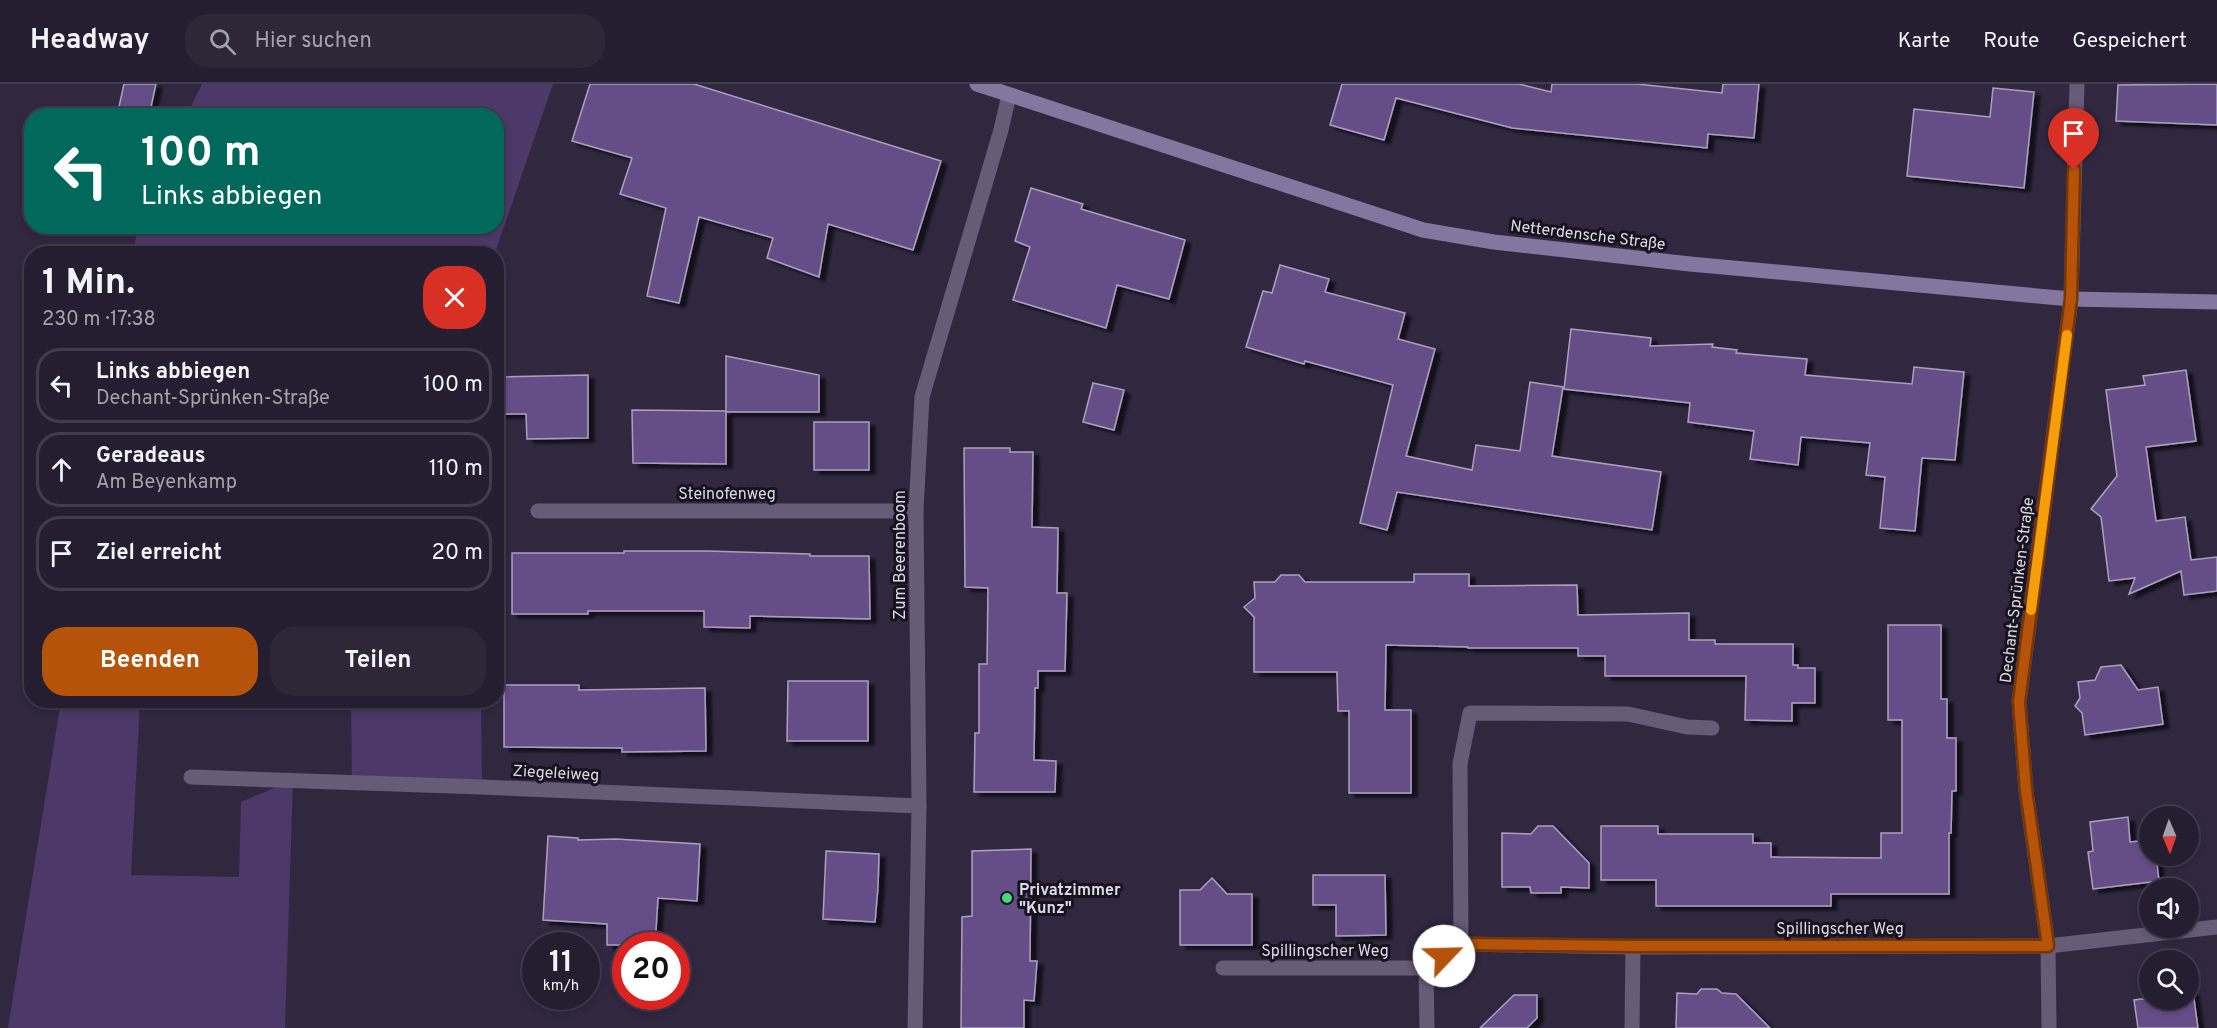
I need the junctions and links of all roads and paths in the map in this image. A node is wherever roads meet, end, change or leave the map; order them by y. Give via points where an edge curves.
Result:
1 (977, 84) edge
2 (2077, 84) edge
3 (1009, 95) junction
4 (2071, 299) junction
5 (2217, 302) edge
6 (538, 511) dead end
7 (916, 511) junction
8 (1712, 728) dead end
9 (191, 777) dead end
10 (919, 806) junction
11 (2217, 927) edge
12 (1461, 944) junction
13 (1634, 946) junction
14 (2048, 946) junction
15 (1223, 968) dead end
16 (1426, 968) junction
17 (915, 1028) edge
18 (1426, 1028) edge
19 (1632, 1028) edge
20 (2049, 1028) edge

1 - 3 street, Netterdensche Straße
2 - 4 street, Dechant-Sprünken-Straße
3 - 4 street, Netterdensche Straße via 1423,230 1690,264
3 - 7 street, Zum Beerenboom via 922,397
4 - 5 street, Netterdensche Straße
4 - 14 street, Dechant-Sprünken-Straße via 2019,702 2026,790
6 - 7 street, Steinofenweg
7 - 10 street, Zum Beerenboom
8 - 12 street via 1628,714 1470,713 1460,764
9 - 10 street, Ziegeleiweg
10 - 17 street, Zum Beerenboom
11 - 14 street, Spillingscher Weg
12 - 13 street, Spillingscher Weg
12 - 16 street
13 - 14 street, Spillingscher Weg
13 - 19 street
14 - 20 street, Dechant-Sprünken-Straße
15 - 16 street, Spillingscher Weg
16 - 18 street

